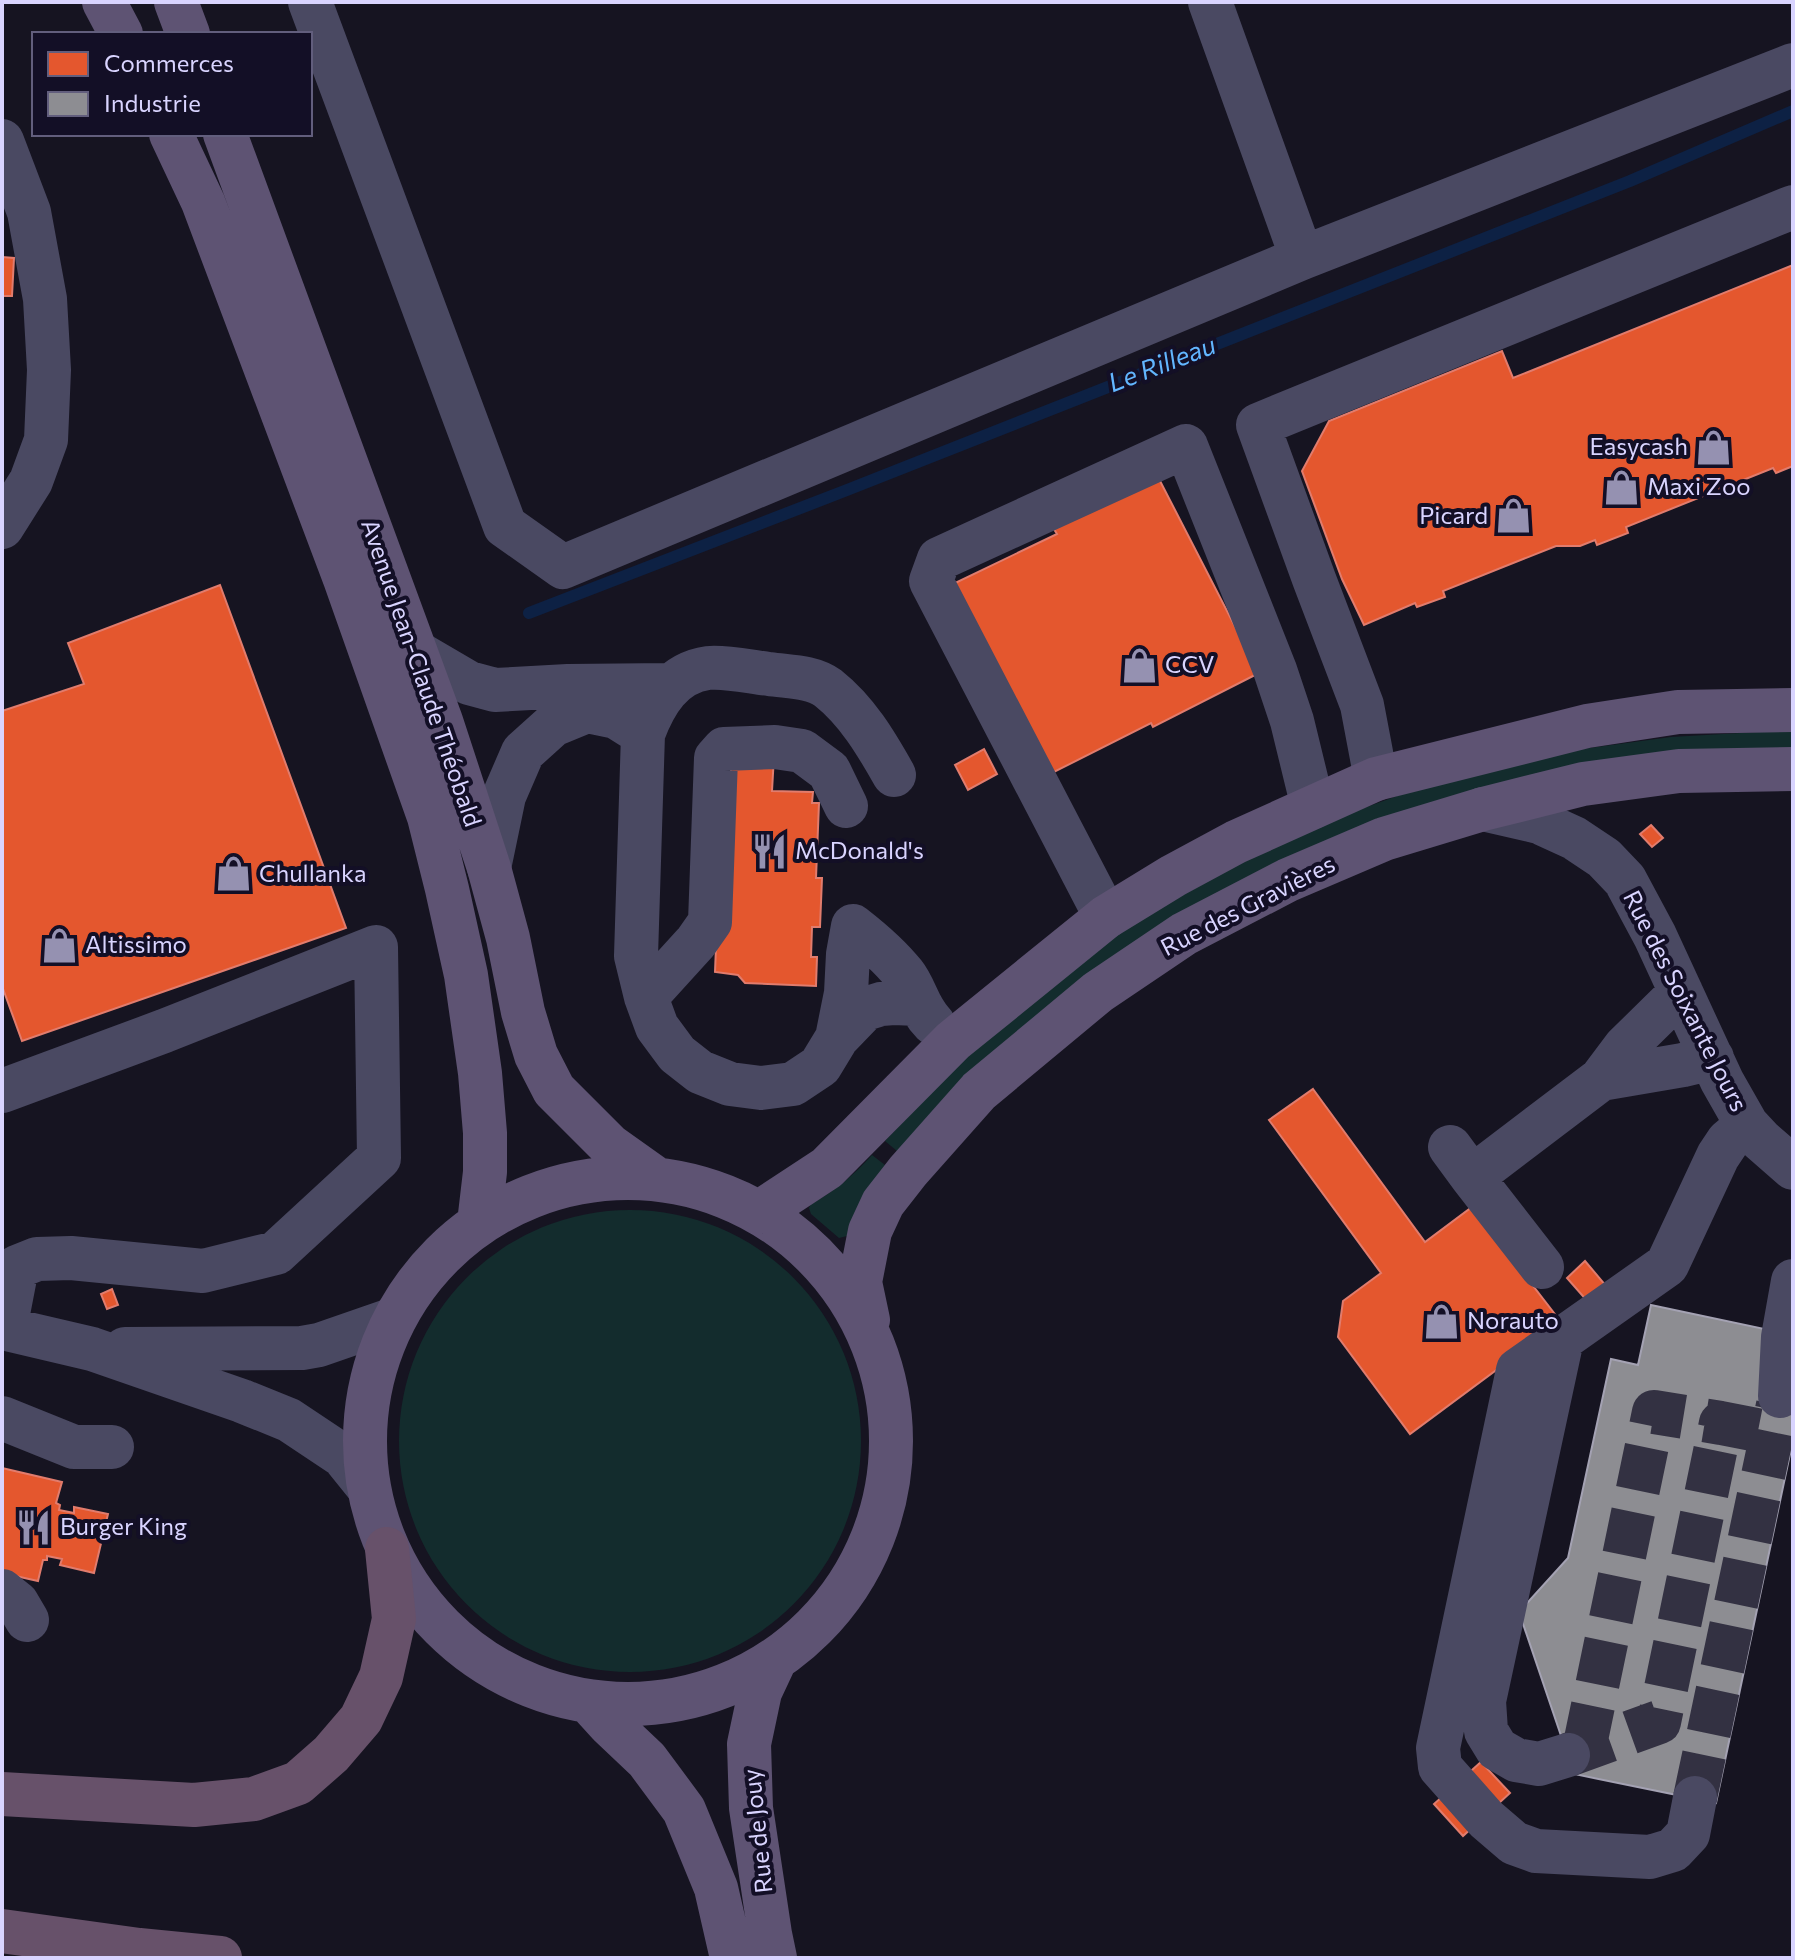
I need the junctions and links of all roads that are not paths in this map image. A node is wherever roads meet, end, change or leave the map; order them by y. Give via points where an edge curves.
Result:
1 (104, 2) edge
2 (113, 2) edge
3 (176, 2) edge
4 (310, 2) edge
5 (1210, 2) edge
6 (123, 32) edge
7 (123, 32) edge
8 (187, 32) edge
9 (1793, 65) edge
10 (172, 136) edge
11 (226, 136) edge
12 (2, 141) edge
13 (1793, 207) edge
14 (1302, 258) junction
15 (2, 527) edge
16 (416, 652) junction
17 (670, 685) junction
18 (853, 710) junction
19 (1793, 710) edge
20 (643, 734) junction
21 (1793, 769) edge
22 (894, 775) dead end
23 (1376, 779) junction
24 (1313, 807) junction
25 (1483, 809) junction
26 (489, 868) junction
27 (1106, 917) junction
28 (1681, 992) junction
29 (646, 997) junction
30 (918, 1004) junction
31 (837, 1038) junction
32 (953, 1041) junction
33 (1712, 1058) junction
34 (1601, 1079) junction
35 (2, 1091) edge
36 (1747, 1125) junction
37 (1793, 1168) edge
38 (655, 1178) junction
39 (760, 1212) junction
40 (479, 1223) junction
41 (1542, 1267) dead end
42 (1793, 1281) edge
43 (394, 1319) junction
44 (3, 1328) edge
45 (872, 1338) junction
46 (1562, 1339) junction
47 (92, 1349) junction
48 (1780, 1396) tunnel mouth
49 (2, 1418) edge
50 (112, 1447) dead end
51 (368, 1487) junction
52 (387, 1549) junction
53 (775, 1660) junction
54 (589, 1702) junction
55 (1568, 1755) tunnel mouth
56 (2, 1794) edge
57 (1695, 1798) tunnel mouth
58 (2, 1931) edge
59 (220, 1958) edge
60 (732, 1958) edge
61 (775, 1958) edge

1 - 6 main road
2 - 7 main road
3 - 8 main road
4 - 14 street via 505,526 563,567
5 - 14 street
9 - 14 street
10 - 40 main road, Avenue Jean-Claude Théobald via 203,202 429,817 466,975 480,1073 485,1172
11 - 16 main road, Avenue Jean-Claude Théobald
12 - 15 street via 29,212 45,299 49,370 46,440 31,481
13 - 23 street via 1258,425 1362,705
16 - 17 street via 469,683 495,690
16 - 26 main road, Avenue Jean-Claude Théobald
17 - 18 street via 687,673 710,668 804,678 825,686
17 - 20 street
18 - 22 street
18 - 29 street via 858,748 846,806 829,771 802,751 724,749 716,758 710,922
19 - 23 main road via 1678,712 1587,726
20 - 26 street via 616,717 587,711 553,725 523,752 504,796
20 - 29 street via 636,956
21 - 25 main road, Rue des Gravières via 1679,771 1583,784
23 - 24 main road
24 - 27 main road via 1236,842
24 - 27 street via 1275,670 1186,446 939,559 931,581
25 - 28 street, Rue des Soixante Jours via 1539,822 1604,858 1625,880
25 - 45 main road, Rue des Gravières via 1384,839 1288,880 1184,934 1098,992 979,1091 899,1182 870,1231 860,1282
26 - 38 main road, Avenue Jean-Claude Théobald via 523,1012 554,1090 610,1146
27 - 32 main road
28 - 33 street, Rue des Soixante Jours
28 - 34 street
29 - 31 street via 657,1027 677,1054 700,1072 730,1084 793,1084 820,1066
30 - 31 street via 865,1009
30 - 31 street via 905,976 853,926
30 - 32 street
32 - 39 main road via 827,1168
33 - 34 street
33 - 36 street, Rue des Soixante Jours
34 - 41 street via 1461,1162
35 - 44 street via 376,947 379,1158 276,1253 203,1271 71,1258 37,1259 17,1267
36 - 37 street, Rue des Soixante Jours
36 - 46 street via 1718,1156 1667,1265
38 - 39 main road via 698,1186
38 - 40 main road via 610,1177 542,1191
39 - 45 main road via 803,1243 844,1288
40 - 43 main road via 425,1271
42 - 48 street
43 - 47 street via 302,1348
43 - 51 main road via 374,1371 365,1428
44 - 47 street
45 - 53 main road via 885,1377 892,1440 887,1495 871,1545 848,1587 810,1632
46 - 55 street via 1484,1701 1486,1731 1497,1749 1539,1764
46 - 57 street via 1518,1370 1438,1748 1440,1767 1486,1819 1514,1843 1536,1851 1650,1857 1673,1850 1688,1834
47 - 51 street via 289,1420 343,1456
49 - 50 street via 74,1447
51 - 52 main road
52 - 54 main road via 417,1599 447,1633 487,1664 541,1690
52 - 56 highway via 394,1619 381,1677 361,1719 298,1783 254,1799 194,1805
53 - 54 main road via 728,1685 687,1698 637,1705
53 - 61 main road, Rue de Jouy via 760,1692 749,1744 751,1808
54 - 60 main road, Rue de Jouy via 647,1760 684,1810 716,1888
58 - 59 highway

